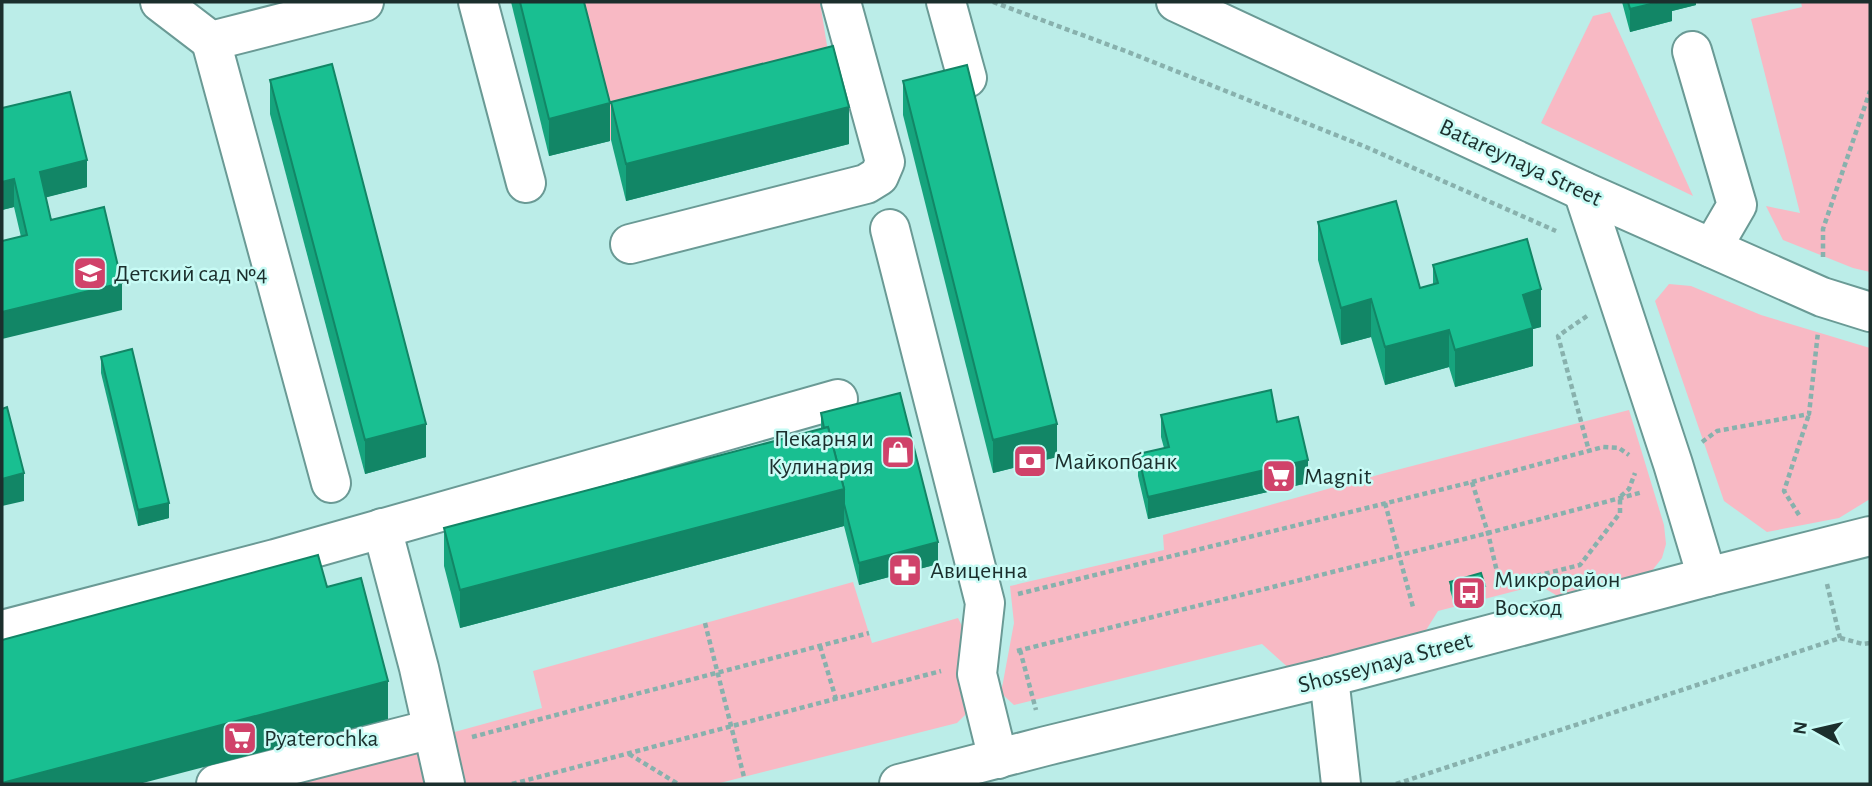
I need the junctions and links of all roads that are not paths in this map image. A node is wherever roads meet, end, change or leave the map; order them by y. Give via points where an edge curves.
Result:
1 (160, 2) edge
2 (364, 2) edge
3 (478, 2) edge
4 (841, 2) edge
5 (946, 2) edge
6 (1176, 2) edge
7 (211, 41) junction
8 (1692, 51) dead end
9 (967, 78) edge
10 (526, 183) dead end
11 (1583, 191) junction
12 (890, 229) dead end
13 (630, 244) dead end
14 (1712, 248) junction
15 (1870, 312) edge
16 (838, 399) dead end
17 (331, 483) dead end
18 (382, 528) junction
19 (1870, 536) edge
20 (1707, 577) junction
21 (2, 630) edge
22 (1329, 677) junction
23 (434, 737) junction
24 (998, 759) junction
25 (216, 784) edge
26 (445, 784) edge
27 (899, 784) edge
28 (1341, 784) edge

1 - 7 main road
2 - 7 main road
3 - 10 main road
4 - 13 main road via 885,162 879,176 866,184
5 - 9 main road
6 - 11 main road, Batareynaya Street
7 - 17 main road
8 - 14 main road via 1737,205
11 - 14 main road, Batareynaya Street
11 - 20 main road
12 - 24 main road via 985,603 977,674
14 - 15 main road, Batareynaya Street via 1822,297
16 - 18 main road
18 - 21 main road
18 - 23 main road
19 - 20 main road, Shosseynaya Street
20 - 22 main road, Shosseynaya Street
22 - 24 main road, Shosseynaya Street
22 - 28 main road
23 - 25 main road
23 - 26 main road
24 - 27 main road, Shosseynaya Street

